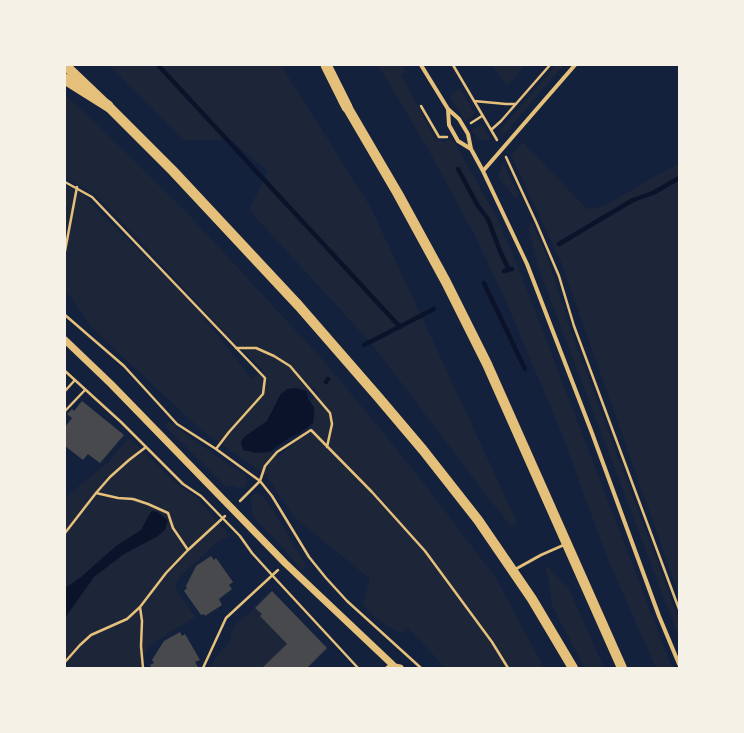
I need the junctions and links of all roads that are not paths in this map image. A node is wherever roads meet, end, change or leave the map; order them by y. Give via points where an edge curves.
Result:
1 (65, 65) edge
2 (321, 65) edge
3 (326, 65) edge
4 (421, 65) edge
5 (575, 65) edge
6 (65, 79) edge
7 (108, 106) junction
8 (347, 108) junction
9 (448, 109) junction
10 (471, 149) junction
11 (483, 171) junction
12 (65, 340) edge
13 (567, 543) junction
14 (514, 570) junction
15 (679, 664) edge
16 (394, 667) edge
17 (573, 668) edge
18 (622, 668) edge

1 - 7 highway
2 - 8 highway
3 - 8 highway
4 - 9 street
5 - 11 street
6 - 7 highway
7 - 14 highway via 173,171 309,318 423,450
8 - 13 highway via 446,282 487,364
9 - 10 street via 459,119 468,134
9 - 10 street via 449,125 458,141
10 - 11 street
11 - 15 street via 527,264
12 - 16 street via 285,563
13 - 14 lane
13 - 18 highway
14 - 17 highway

